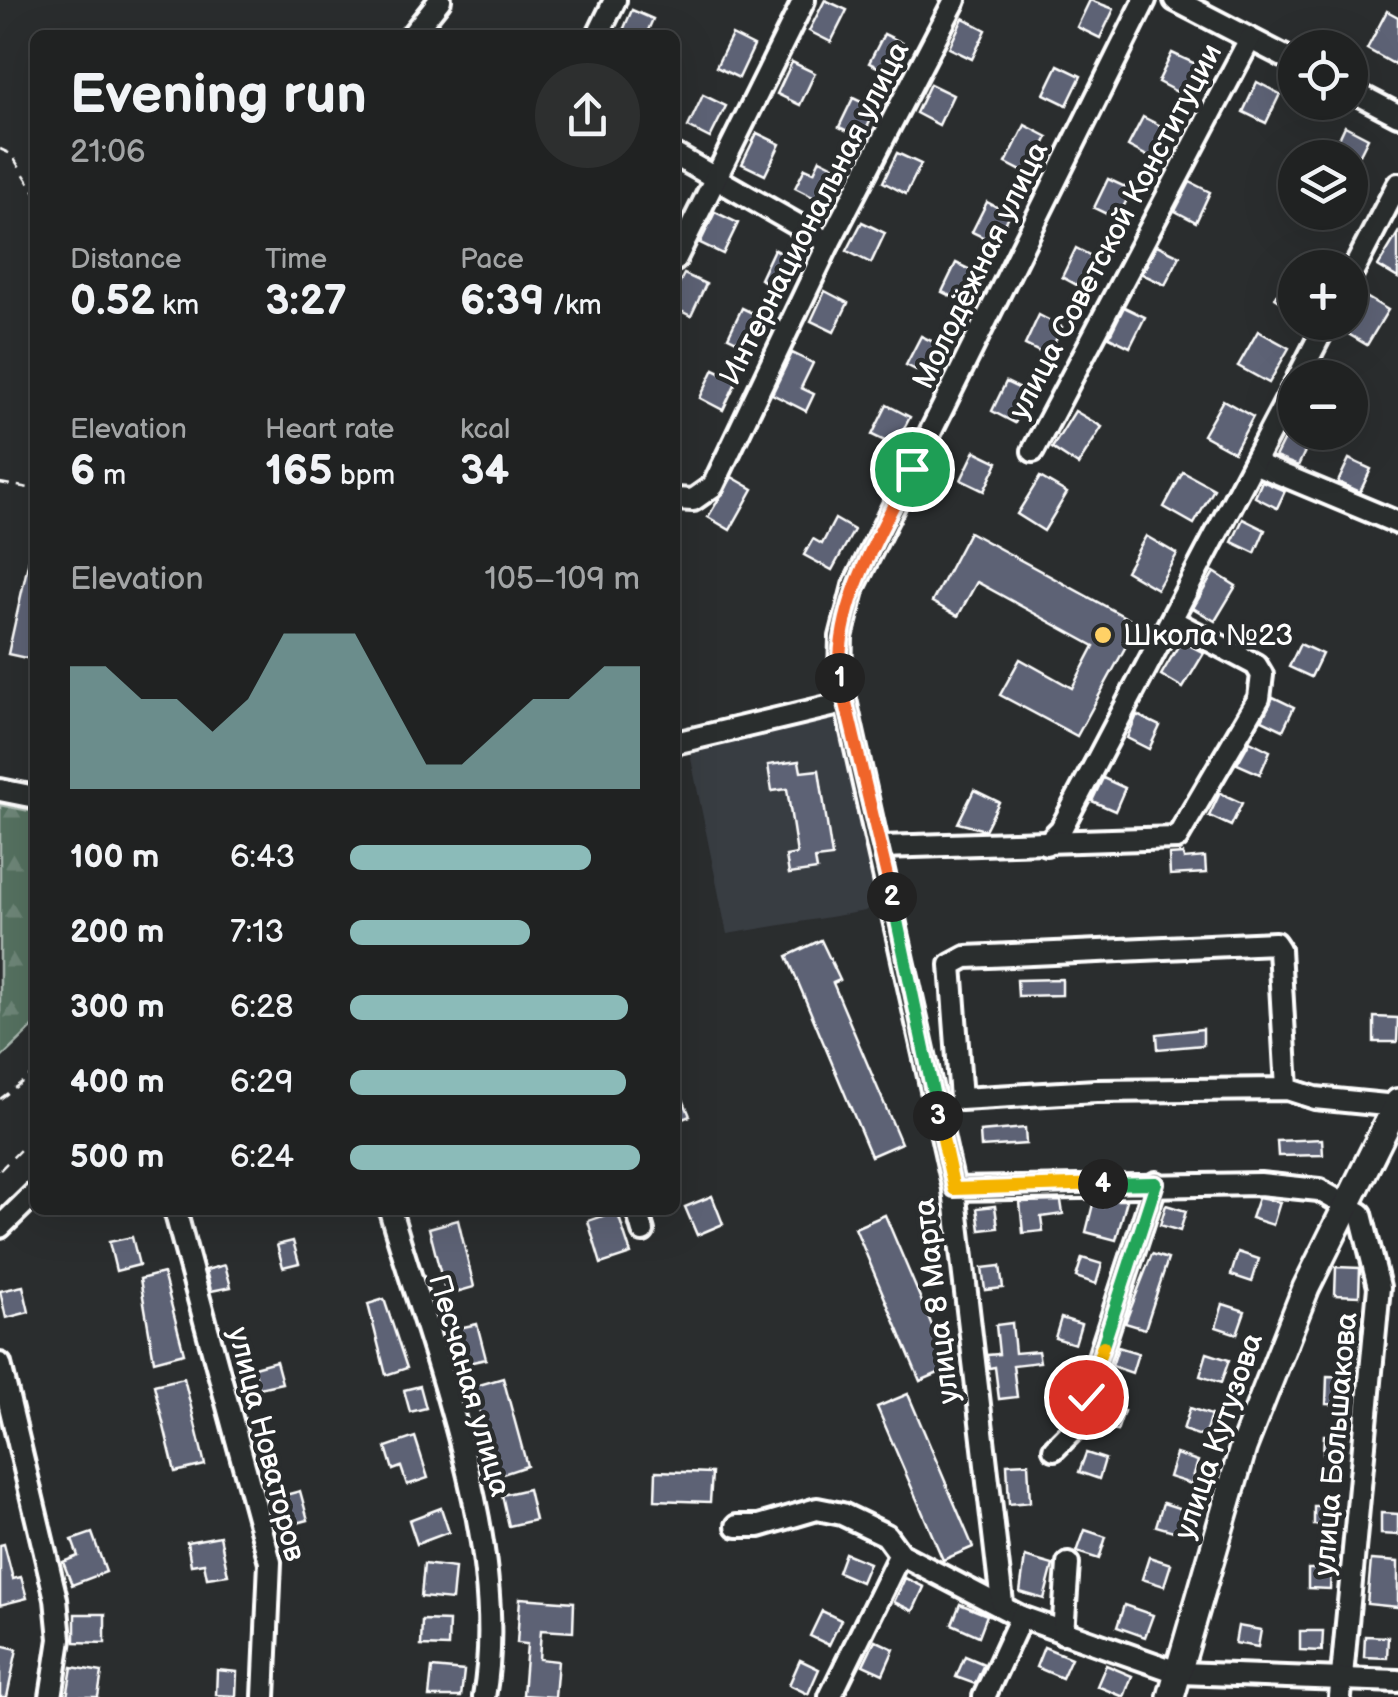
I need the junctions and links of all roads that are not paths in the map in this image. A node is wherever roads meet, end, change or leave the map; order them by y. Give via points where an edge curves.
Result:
1 (615, 0) edge
2 (804, 0) edge
3 (955, 0) edge
4 (1145, 0) edge
5 (1175, 0) edge
6 (433, 7) edge
7 (416, 30) edge
8 (600, 30) edge
9 (1250, 38) junction
10 (1278, 53) edge
11 (1368, 99) edge
12 (1398, 114) edge
13 (680, 158) edge
14 (715, 180) junction
15 (1398, 184) edge
16 (829, 243) junction
17 (680, 250) edge
18 (1364, 250) edge
19 (1278, 417) edge
20 (1033, 451) dead end
21 (1254, 462) junction
22 (684, 499) edge
23 (1398, 523) edge
24 (1173, 621) junction
25 (844, 704) junction
26 (680, 742) edge
27 (0, 790) edge
28 (30, 795) edge
29 (1046, 844) junction
30 (881, 847) junction
31 (1287, 1089) junction
32 (1397, 1104) edge
33 (1156, 1183) junction
34 (954, 1189) junction
35 (30, 1199) edge
36 (1349, 1204) junction
37 (176, 1215) edge
38 (391, 1215) edge
39 (639, 1215) edge
40 (0, 1227) edge
41 (644, 1231) dead end
42 (0, 1364) edge
43 (1054, 1449) dead end
44 (737, 1526) dead end
45 (900, 1554) junction
46 (1068, 1564) dead end
47 (1002, 1603) junction
48 (1022, 1617) junction
49 (1063, 1634) junction
50 (1398, 1681) edge
51 (1175, 1685) edge
52 (1340, 1687) edge
53 (51, 1697) edge
54 (264, 1697) edge
55 (484, 1697) edge
56 (830, 1697) edge
57 (984, 1697) edge

1 - 8 street
2 - 14 street
3 - 16 street, Интернациональная улица
4 - 25 street, Молодёжная улица via 854,586 839,658
5 - 9 street
6 - 7 street
9 - 10 street
9 - 20 street, улица Советской Конституции
11 - 12 street
13 - 14 street
14 - 16 street
14 - 17 street
15 - 18 street
16 - 22 street, Интернациональная улица via 713,486
19 - 21 street
21 - 23 street
21 - 24 street
24 - 29 street via 1061,829
24 - 29 street via 1256,665 1262,675 1259,698 1176,838
25 - 26 street
25 - 30 street, Молодёжная улица
27 - 28 street
29 - 30 street
30 - 34 street, улица 8 Марта
31 - 31 street via 962,1099 951,965 966,957 1275,943
31 - 32 street via 1315,1098
32 - 36 main road, улица Кутузова
33 - 34 street
33 - 36 street via 1319,1190
33 - 43 street via 1086,1397 1073,1430
34 - 47 street, улица 8 Марта
35 - 40 street
36 - 51 main road, улица Кутузова via 1306,1288 1243,1448
36 - 52 street, улица Большакова via 1367,1229 1379,1287
37 - 54 street, улица Новаторов via 270,1562
38 - 55 street, Песчаная улица via 472,1488 488,1605
39 - 41 street
42 - 53 street via 56,1599 60,1639
44 - 45 street via 817,1509 886,1536
45 - 47 street
45 - 56 street
46 - 49 street
47 - 48 street
48 - 49 street
48 - 57 street
49 - 51 street
50 - 52 street
51 - 52 street

